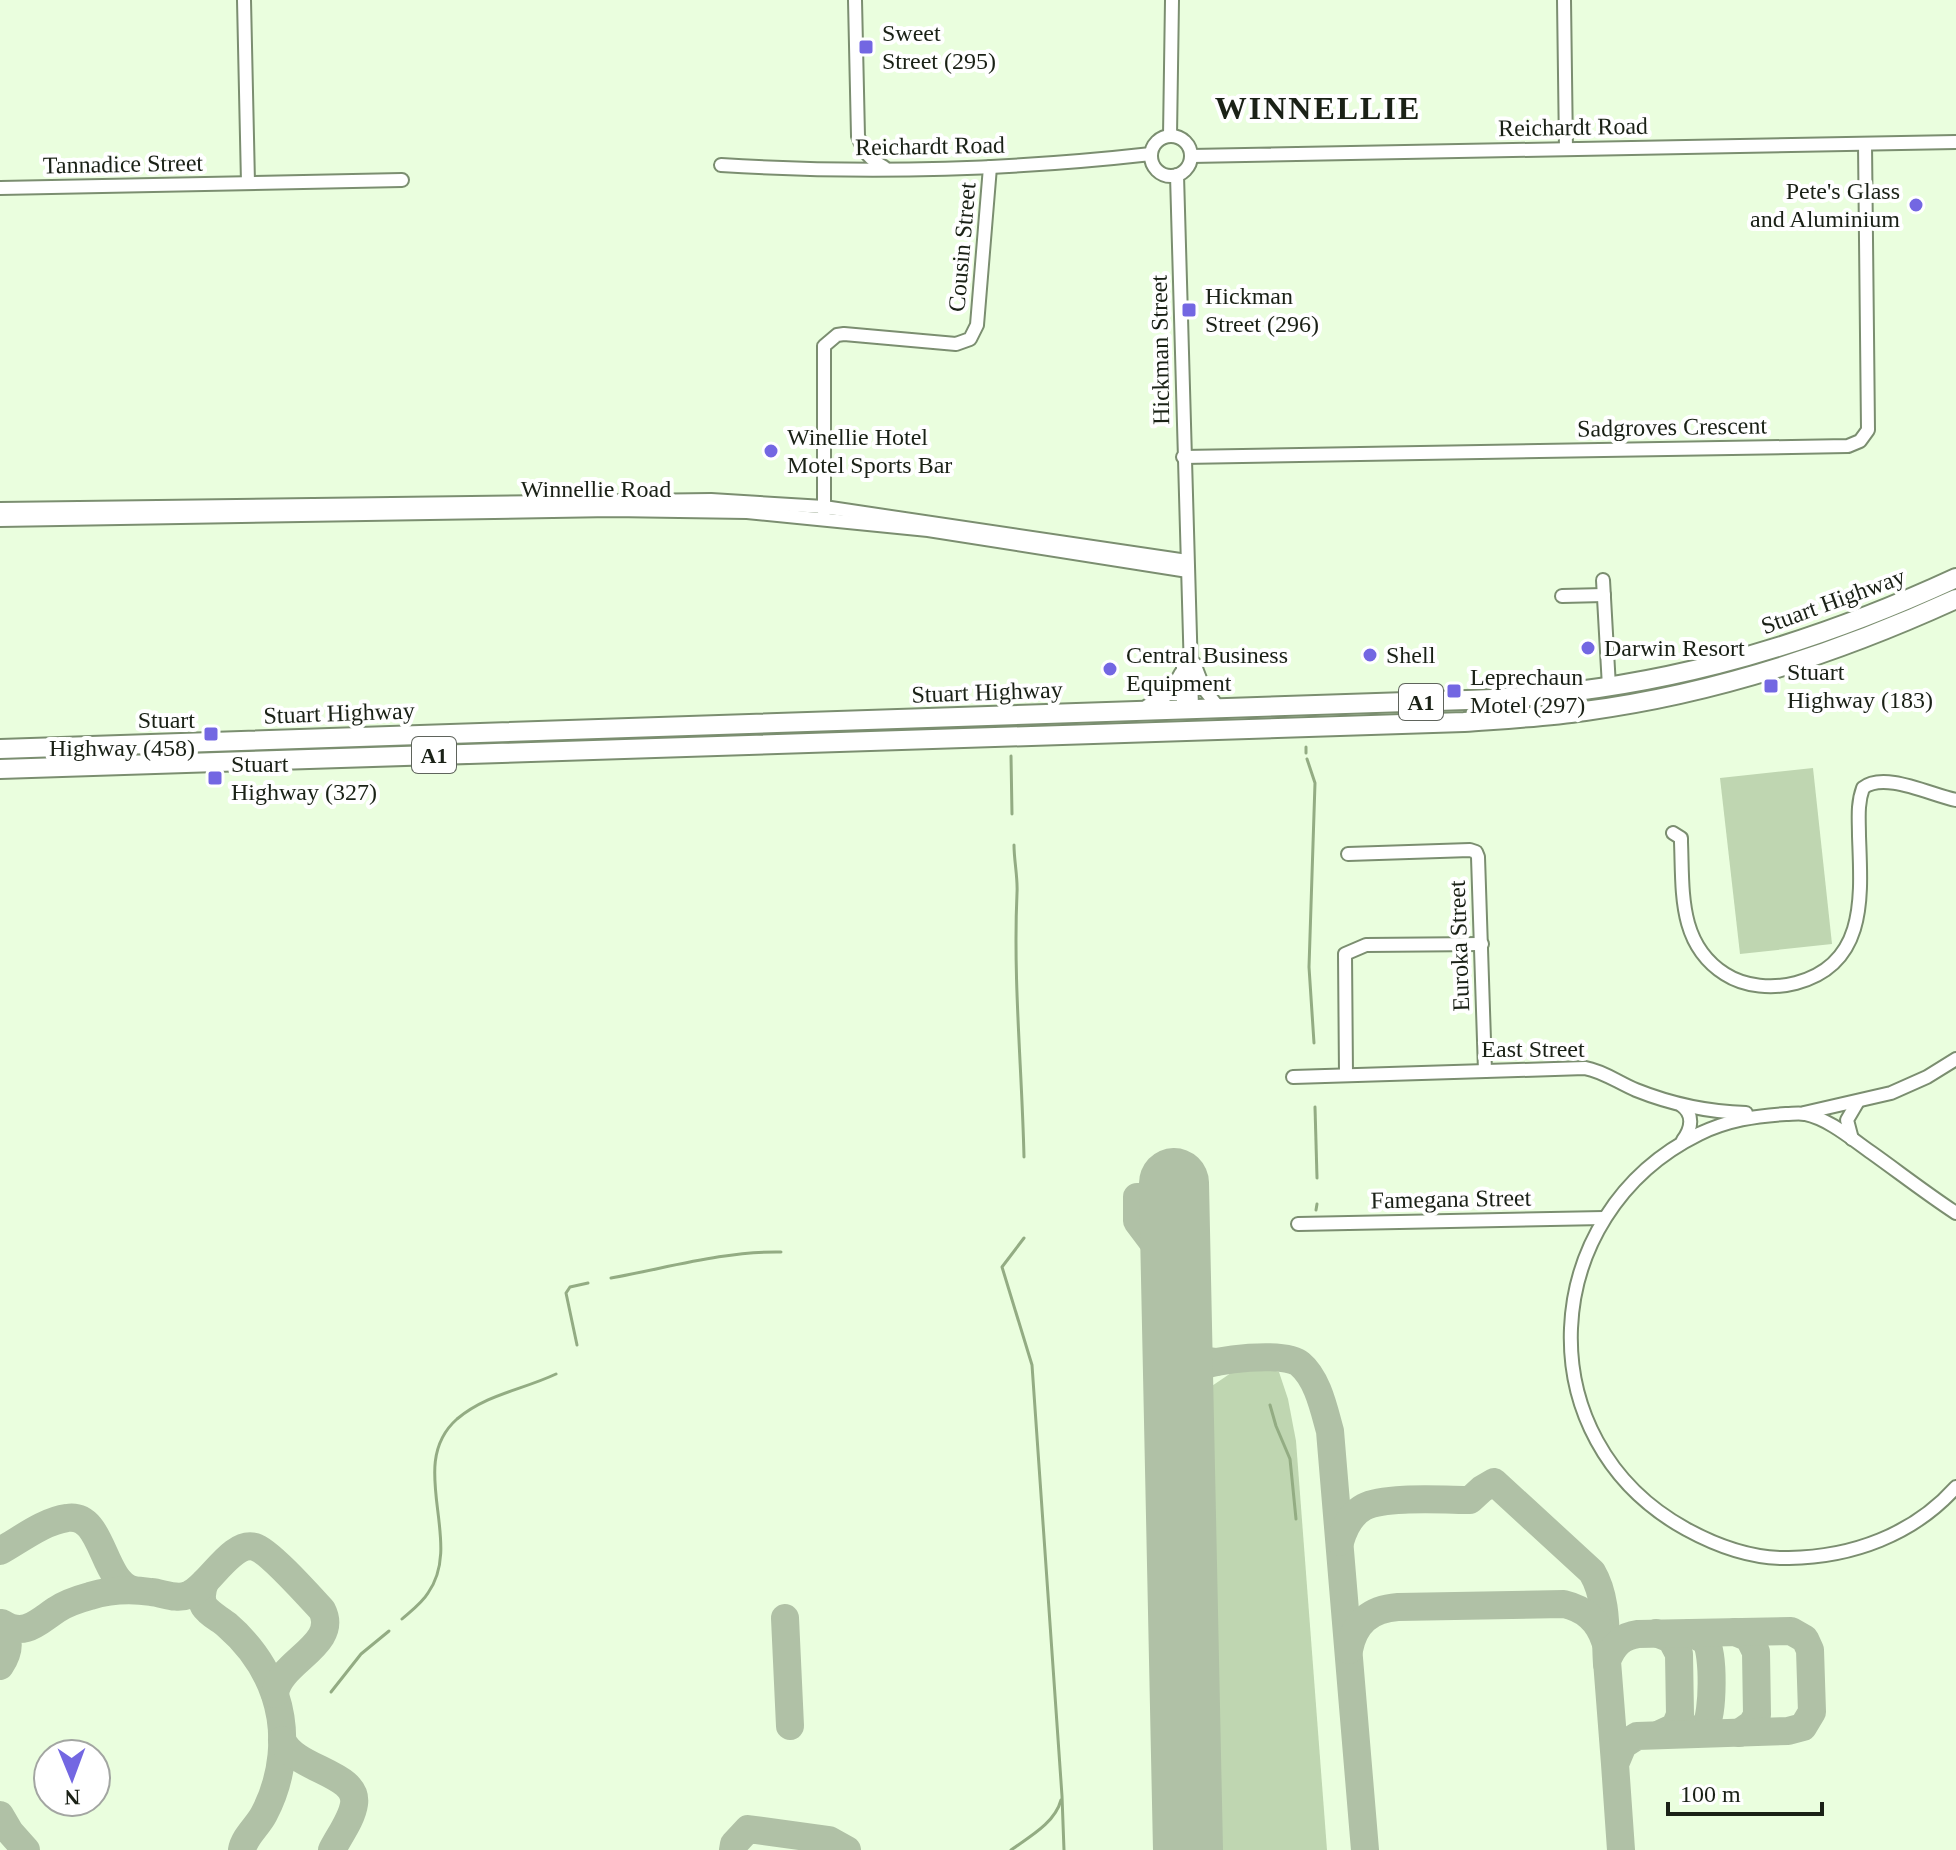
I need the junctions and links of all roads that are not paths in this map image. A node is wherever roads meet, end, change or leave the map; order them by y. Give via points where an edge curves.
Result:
1 (244, 0) edge
2 (855, 0) edge
3 (1172, 0) edge
4 (1564, 0) edge
5 (1170, 136) junction
6 (1956, 142) edge
7 (1865, 144) junction
8 (1566, 149) junction
9 (1151, 154) junction
10 (1191, 156) junction
11 (721, 165) dead end
12 (990, 167) junction
13 (887, 169) junction
14 (1177, 175) junction
15 (402, 180) dead end
16 (248, 183) junction
17 (0, 188) edge
18 (1183, 457) junction
19 (0, 509) edge
20 (824, 513) junction
21 (0, 520) edge
22 (1184, 566) junction
23 (1956, 578) edge
24 (1603, 580) dead end
25 (1604, 595) junction
26 (1562, 596) dead end
27 (1956, 599) edge
28 (1849, 634) junction
29 (1190, 648) junction
30 (1183, 661) junction
31 (1609, 687) junction
32 (1341, 704) junction
33 (1219, 708) junction
34 (1125, 711) junction
35 (1189, 711) junction
36 (1427, 723) junction
37 (1313, 726) junction
38 (1164, 731) junction
39 (144, 744) junction
40 (0, 749) edge
41 (145, 765) junction
42 (0, 769) edge
43 (1956, 800) edge
44 (1673, 833) dead end
45 (1348, 854) dead end
46 (1482, 944) junction
47 (1956, 1059) edge
48 (1485, 1071) junction
49 (1346, 1075) junction
50 (1293, 1077) dead end
51 (1677, 1103) junction
52 (1857, 1103) junction
53 (1804, 1113) junction
54 (1765, 1115) junction
55 (1852, 1139) junction
56 (1678, 1145) junction
57 (1956, 1212) edge
58 (1604, 1218) junction
59 (1298, 1224) dead end
60 (1956, 1487) edge

1 - 16 street
2 - 13 street via 858,136 863,150
3 - 5 street
4 - 8 street
5 - 9 street via 1157,142
5 - 10 street via 1185,141
6 - 7 street, Reichardt Road
7 - 8 street, Reichardt Road
7 - 18 street, Sadgroves Crescent via 1868,430 1860,441 1848,446
8 - 10 street, Reichardt Road
9 - 12 street, Reichardt Road
9 - 14 street via 1162,174
10 - 14 street
11 - 13 street, Reichardt Road
12 - 13 street, Reichardt Road
12 - 20 street, Cousin Street via 977,325 970,339 956,344 844,334 824,346
14 - 18 street, Hickman Street
15 - 16 street, Tannadice Street
16 - 17 street, Tannadice Street
18 - 22 street, Hickman Street
19 - 20 street, Winnellie Road via 711,500
20 - 21 street, Winnellie Road via 612,510
20 - 22 street, Winnellie Road
22 - 29 street, Hickman Street
22 - 30 street, Hickman Street
23 - 28 highway, Stuart Highway / A1
24 - 25 street
25 - 26 street
25 - 31 street
27 - 28 highway, Stuart Highway / A1
28 - 31 highway, Stuart Highway / A1
28 - 36 highway, Stuart Highway / A1 via 1762,673 1654,699 1539,716
29 - 33 street, Hickman Street via 1204,689
29 - 35 street, Hickman Street
30 - 34 street, Hickman Street via 1166,698
30 - 35 street, Hickman Street
31 - 32 highway, Stuart Highway / A1 via 1487,700
32 - 33 highway, Stuart Highway / A1
32 - 36 highway via 1358,719 1407,717
33 - 35 highway, Stuart Highway / A1
34 - 35 highway, Stuart Highway / A1
34 - 39 highway, Stuart Highway / A1
35 - 37 highway via 1200,724 1299,721
35 - 38 highway via 1180,726
36 - 37 highway, Stuart Highway / A1
37 - 38 highway, Stuart Highway / A1
38 - 41 highway, Stuart Highway / A1
39 - 40 highway, Stuart Highway / A1
39 - 41 highway
41 - 42 highway, Stuart Highway / A1
43 - 44 street via 1888,781 1863,788 1858,807 1858,922 1831,965 1791,984 1760,986 1736,980 1699,949 1686,923 1681,842
45 - 46 street, Euroka Street via 1476,852
46 - 48 street, Euroka Street
46 - 49 street via 1366,945 1345,954
47 - 52 street via 1901,1089
48 - 49 street, East Street
48 - 51 street, East Street via 1590,1069
49 - 50 street, East Street
51 - 54 street, East Street
51 - 56 street via 1687,1109 1691,1123
52 - 53 street
52 - 55 street via 1847,1120
53 - 54 street
53 - 55 street
54 - 56 street via 1733,1120
55 - 57 street
56 - 58 street via 1637,1176
58 - 59 street, Famegana Street
58 - 60 street via 1572,1297 1574,1379 1610,1463 1664,1517 1747,1554 1816,1557 1889,1537

